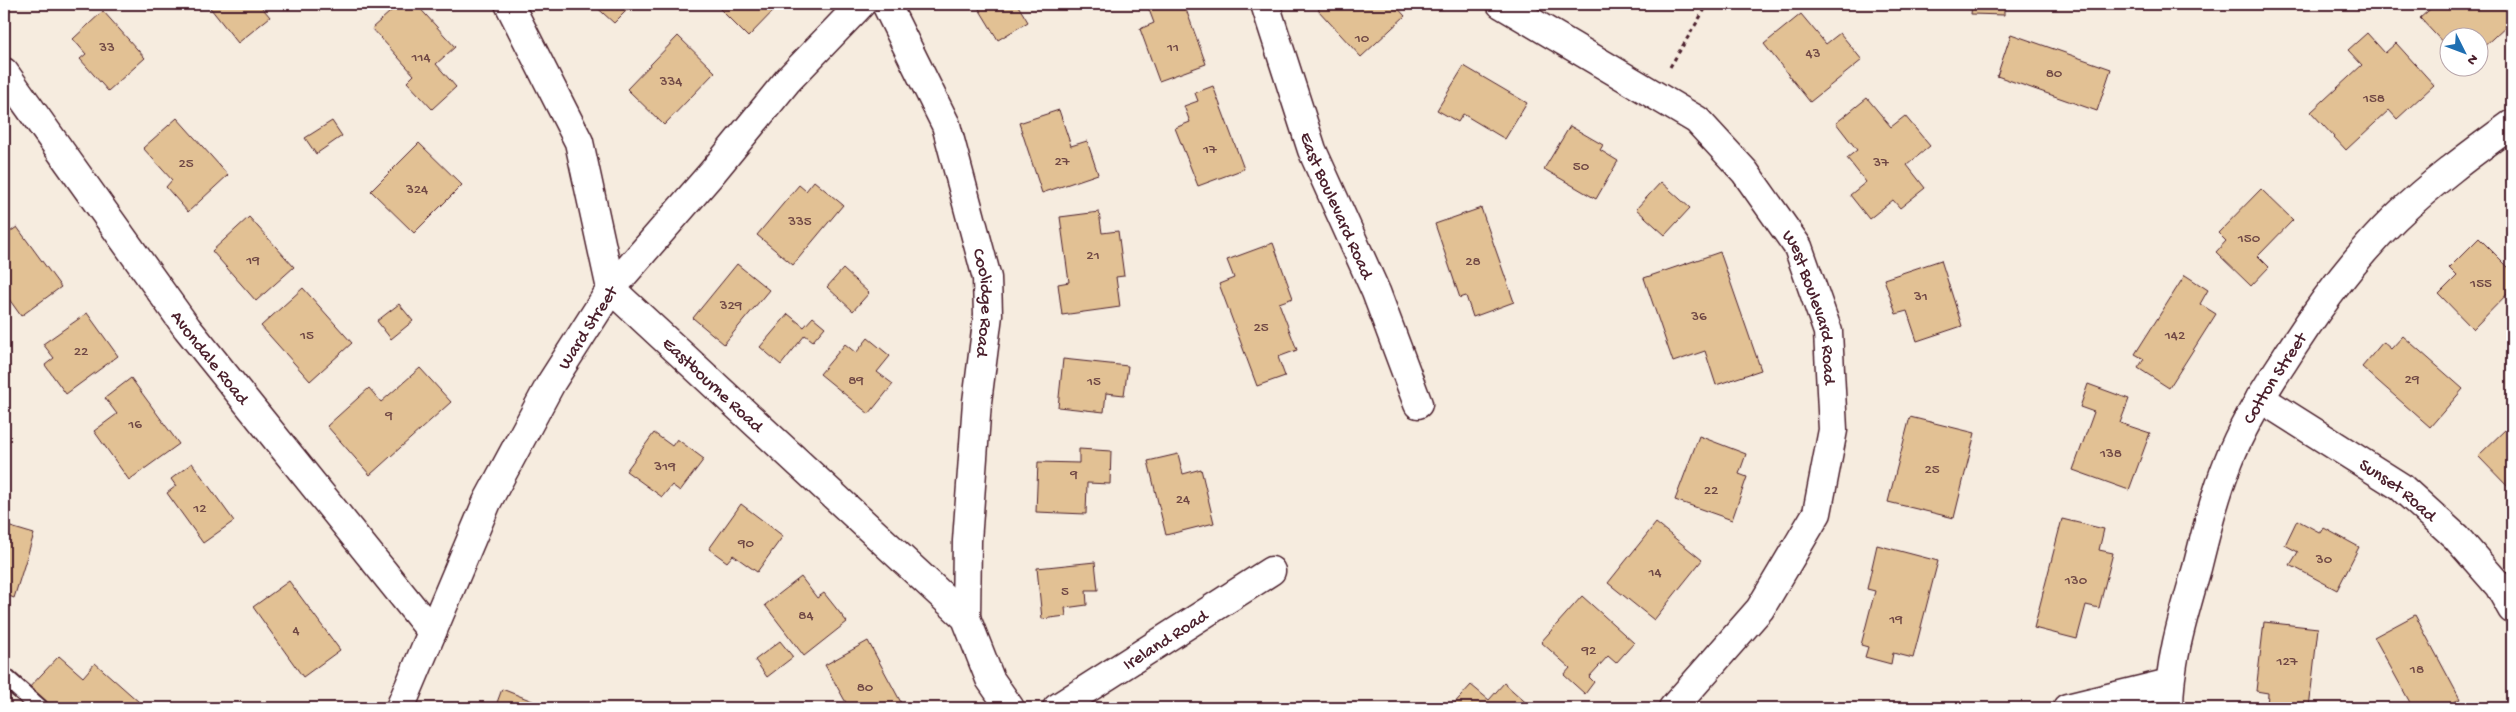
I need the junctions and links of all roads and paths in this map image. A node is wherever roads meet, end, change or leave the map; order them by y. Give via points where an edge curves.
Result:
1 (509, 4) edge
2 (861, 4) edge
3 (886, 4) edge
4 (1265, 4) edge
5 (1501, 4) edge
6 (1708, 4) edge
7 (4, 72) edge
8 (1654, 94) junction
9 (2512, 124) edge
10 (611, 289) junction
11 (2260, 398) junction
12 (1418, 404) dead end
13 (1271, 571) dead end
14 (2512, 609) edge
15 (966, 618) junction
16 (432, 632) junction
17 (4, 676) edge
18 (2169, 696) edge
19 (40, 708) edge
20 (400, 708) edge
21 (1010, 708) edge
22 (1057, 708) edge
23 (1674, 708) edge
24 (2067, 708) edge

1 - 10 street via 579,142
2 - 10 street, Ward Street via 788,80
3 - 15 street, Coolidge Road via 946,125 987,278 988,315 976,412 967,540
4 - 12 street, East Boulevard Road via 1312,150 1376,292
5 - 8 street, West Boulevard Road
6 - 8 path
7 - 16 street, Avondale Road via 187,328
8 - 23 street, West Boulevard Road via 1697,120 1745,172 1798,247 1828,332 1833,430 1816,513 1760,609
9 - 11 street, Cotton Street via 2395,218 2352,265 2304,328
10 - 15 street, Eastbourne Road
10 - 16 street, Ward Street via 551,383 487,502
11 - 14 street, Sunset Road via 2401,487 2456,537 2498,586
11 - 18 street, Cotton Street via 2229,459 2186,607
13 - 22 street, Ireland Road
15 - 21 street, Eastbourne Road via 990,679
16 - 20 street, Ward Street
17 - 19 lane
18 - 24 street

